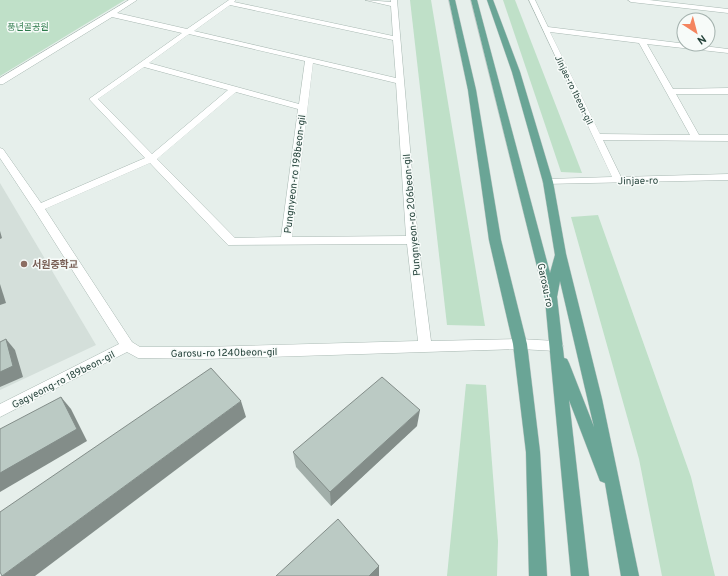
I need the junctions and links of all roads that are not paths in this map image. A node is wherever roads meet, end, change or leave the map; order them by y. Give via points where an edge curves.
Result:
1 (134, 0) edge
2 (368, 0) edge
3 (452, 0) edge
4 (474, 0) edge
5 (490, 0) edge
6 (532, 0) edge
7 (631, 0) edge
8 (231, 2) edge
9 (394, 3) edge
10 (728, 11) edge
11 (110, 14) junction
12 (545, 29) junction
13 (188, 32) junction
14 (396, 38) junction
15 (642, 41) junction
16 (728, 51) edge
17 (309, 60) junction
18 (142, 64) junction
19 (400, 81) junction
20 (0, 82) edge
21 (234, 89) junction
22 (728, 91) edge
23 (670, 92) junction
24 (302, 107) junction
25 (597, 137) junction
26 (696, 137) junction
27 (728, 138) edge
28 (0, 151) edge
29 (152, 159) junction
30 (728, 178) edge
31 (618, 180) junction
32 (548, 182) junction
33 (39, 208) junction
34 (412, 240) junction
35 (286, 241) junction
36 (560, 254) junction
37 (551, 298) junction
38 (520, 344) junction
39 (127, 346) junction
40 (556, 346) junction
41 (425, 348) junction
42 (0, 411) edge
43 (618, 510) junction
44 (538, 576) edge
45 (580, 576) edge
46 (630, 576) edge

1 - 11 street
2 - 9 street, Pungnyeon-ro 206beon-gil
3 - 38 main road via 472,90 496,240
4 - 37 main road, Garosu-ro
5 - 32 main road, Garosu-ro via 516,72
6 - 12 street, Jinjae-ro 1beon-gil
7 - 10 street
8 - 13 street, Pungnyeon-ro 198beon-gil
8 - 14 street, Pungnyeon-ro 198beon-gil
9 - 14 street, Pungnyeon-ro 206beon-gil
11 - 13 street
11 - 20 street
12 - 15 street
12 - 25 street, Jinjae-ro 1beon-gil
13 - 17 street
13 - 18 street, Pungnyeon-ro 198beon-gil
14 - 19 street, Pungnyeon-ro 206beon-gil
15 - 16 street
15 - 23 street
17 - 19 street
17 - 24 street, Pungnyeon-ro 198beon-gil
18 - 21 street, Pungnyeon-ro 198beon-gil
18 - 29 street, Pungnyeon-ro 198beon-gil via 93,99
19 - 34 street, Pungnyeon-ro 206beon-gil
21 - 24 street, Pungnyeon-ro 198beon-gil
21 - 29 street
22 - 23 street
23 - 26 street
24 - 35 street, Pungnyeon-ro 198beon-gil
25 - 26 street
25 - 31 street, Jinjae-ro 1beon-gil
26 - 27 street
28 - 33 street
29 - 33 street
29 - 35 street, Pungnyeon-ro 198beon-gil via 232,242
30 - 31 street, Jinjae-ro
31 - 32 street, Jinjae-ro
32 - 36 main road, Garosu-ro
33 - 39 street
34 - 35 street, Pungnyeon-ro 198beon-gil
34 - 41 street, Pungnyeon-ro 206beon-gil
36 - 37 main road
36 - 43 main road, Garosu-ro via 594,392
37 - 40 main road, Garosu-ro
38 - 40 street, Garosu-ro 1240beon-gil
38 - 41 street, Garosu-ro 1240beon-gil
38 - 44 main road via 533,452
39 - 41 street, Garosu-ro 1240beon-gil via 138,352
39 - 42 street, Gagyeong-ro 189beon-gil
40 - 43 main road
40 - 45 main road, Garosu-ro
43 - 46 main road

